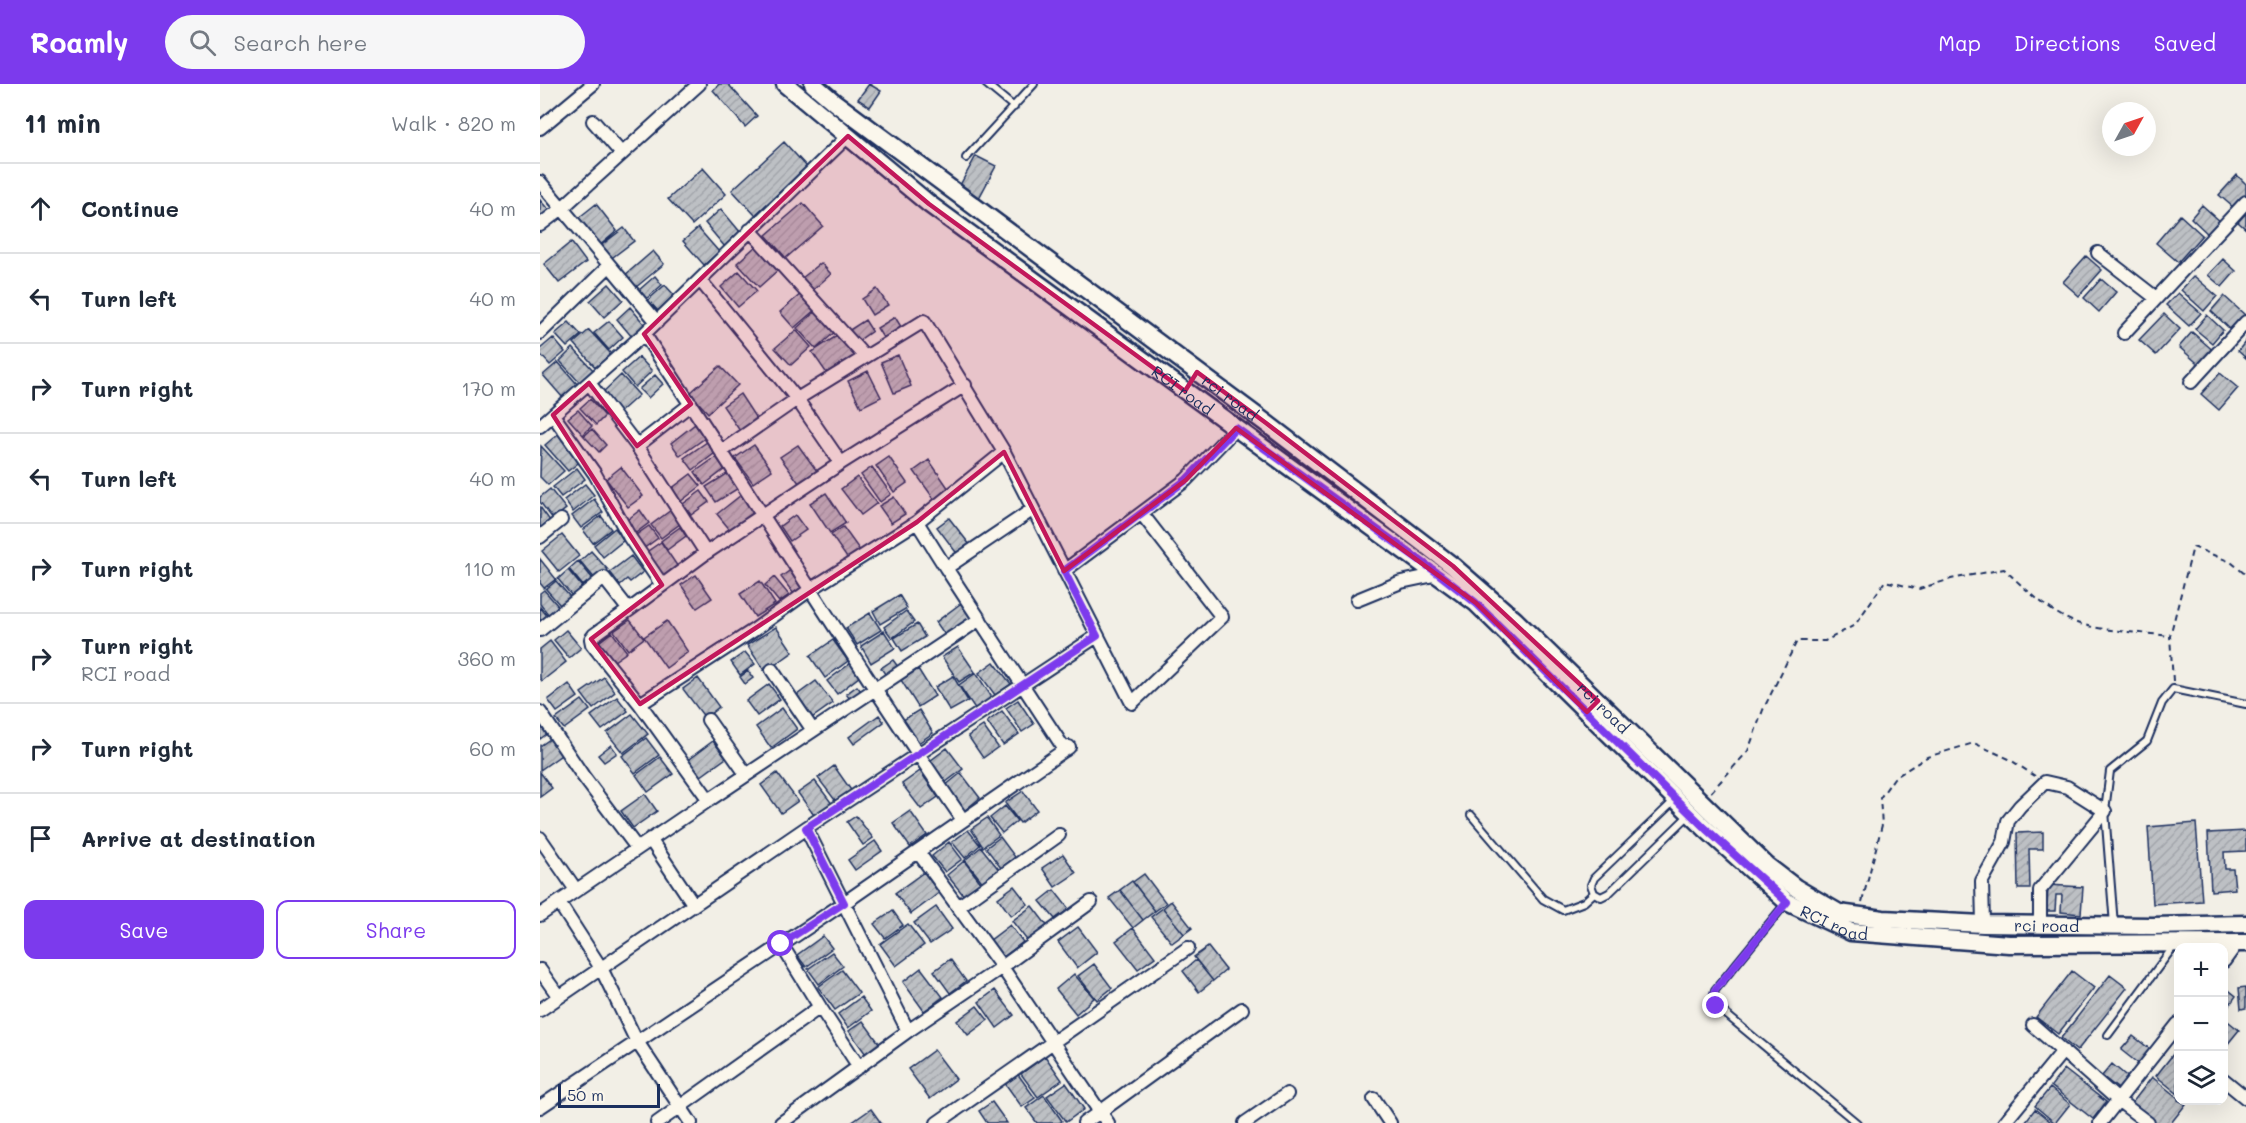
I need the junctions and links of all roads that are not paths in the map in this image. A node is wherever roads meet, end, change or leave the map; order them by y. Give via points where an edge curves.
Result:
1 (593, 84) edge
2 (699, 84) edge
3 (785, 84) edge
4 (813, 84) edge
5 (986, 84) edge
6 (1034, 84) edge
7 (1014, 107) junction
8 (593, 122) dead end
9 (540, 128) edge
10 (848, 136) junction
11 (622, 154) junction
12 (966, 158) dead end
13 (540, 182) edge
14 (2246, 202) edge
15 (561, 209) junction
16 (540, 225) edge
17 (750, 230) junction
18 (2098, 253) dead end
19 (609, 267) junction
20 (700, 280) junction
21 (2156, 298) junction
22 (657, 322) junction
23 (2246, 322) edge
24 (540, 333) edge
25 (2124, 333) dead end
26 (644, 334) junction
27 (865, 357) junction
28 (1197, 372) junction
29 (2191, 382) dead end
30 (589, 383) junction
31 (965, 385) junction
32 (1185, 391) junction
33 (797, 399) junction
34 (691, 404) junction
35 (554, 415) junction
36 (540, 426) edge
37 (1236, 428) junction
38 (637, 446) junction
39 (722, 451) junction
40 (1004, 452) junction
41 (841, 463) junction
42 (1032, 510) junction
43 (762, 514) junction
44 (1142, 514) junction
45 (561, 520) dead end
46 (917, 522) junction
47 (540, 537) edge
48 (706, 553) junction
49 (946, 568) junction
50 (1064, 571) junction
51 (1439, 574) junction
52 (662, 585) junction
53 (811, 589) junction
54 (1357, 600) dead end
55 (629, 610) junction
56 (980, 619) junction
57 (540, 630) edge
58 (1097, 636) junction
59 (772, 670) dead end
60 (1022, 684) junction
61 (873, 688) junction
62 (640, 704) junction
63 (2246, 704) edge
64 (1592, 706) junction
65 (540, 712) edge
66 (708, 720) dead end
67 (812, 729) junction
68 (917, 754) junction
69 (746, 774) junction
70 (709, 800) junction
71 (1676, 800) junction
72 (1696, 808) junction
73 (2105, 811) junction
74 (1471, 815) dead end
75 (963, 820) junction
76 (806, 828) junction
77 (1059, 835) dead end
78 (540, 838) edge
79 (650, 839) junction
80 (637, 848) junction
81 (918, 852) junction
82 (576, 890) junction
83 (1594, 893) junction
84 (1090, 902) dead end
85 (1787, 902) junction
86 (559, 903) junction
87 (844, 903) junction
88 (694, 905) junction
89 (958, 908) junction
90 (540, 915) edge
91 (1983, 924) junction
92 (2040, 924) junction
93 (2246, 924) edge
94 (2114, 925) junction
95 (2174, 943) edge
96 (2241, 943) edge
97 (781, 944) junction
98 (2174, 946) edge
99 (1188, 948) dead end
100 (2228, 956) edge
101 (1002, 967) junction
102 (601, 968) junction
103 (540, 970) edge
104 (559, 997) junction
105 (820, 1007) junction
106 (1242, 1009) dead end
107 (540, 1010) edge
108 (2034, 1025) dead end
109 (908, 1031) junction
110 (2108, 1035) dead end
111 (636, 1040) junction
112 (2174, 1040) edge
113 (1053, 1042) junction
114 (2063, 1052) junction
115 (859, 1067) junction
116 (2228, 1084) edge
117 (1287, 1094) dead end
118 (2246, 1098) edge
119 (1374, 1099) dead end
120 (2118, 1101) junction
121 (540, 1107) edge
122 (680, 1107) junction
123 (1100, 1112) junction
124 (657, 1123) edge
125 (691, 1123) edge
126 (781, 1123) edge
127 (937, 1123) edge
128 (1083, 1123) edge
129 (1108, 1123) edge
130 (1245, 1123) edge
131 (1390, 1123) edge
132 (1857, 1123) edge
133 (2004, 1123) edge
134 (2100, 1123) edge
135 (2148, 1123) edge

1 - 9 street
2 - 11 street
3 - 10 main road, RCI road
4 - 28 main road, rci road
5 - 7 lane
6 - 7 lane
7 - 12 lane
8 - 11 street
10 - 17 street
10 - 32 main road, RCI road via 928,204
11 - 15 street
13 - 15 street
14 - 21 street
15 - 16 street
15 - 19 street
17 - 20 street
17 - 27 street
18 - 21 street
19 - 22 street
19 - 24 street
20 - 22 street
20 - 33 street
21 - 25 street
22 - 26 street
23 - 29 street
26 - 30 street
26 - 34 street
27 - 31 street via 924,321
27 - 33 street
28 - 32 main road
28 - 64 main road, rci road via 1453,566 1515,620
30 - 35 street
30 - 38 street
31 - 40 street
31 - 41 street
32 - 37 main road, RCI road
33 - 39 street
33 - 41 street
34 - 38 street
34 - 39 street
35 - 36 street
35 - 52 street via 596,474 630,538
37 - 44 street via 1186,480
37 - 51 main road, RCI road
38 - 48 street
39 - 43 street
40 - 42 street
40 - 46 street
41 - 43 street
42 - 49 street
42 - 50 street
43 - 48 street
43 - 53 street
44 - 50 street
44 - 58 street via 1222,617 1132,703
45 - 47 street
46 - 49 street
46 - 53 street
48 - 52 street
49 - 56 street
50 - 58 street
51 - 54 street via 1401,582
51 - 64 main road, RCI road
52 - 55 street
53 - 61 street
53 - 62 street
55 - 57 street via 604,578
55 - 62 street via 591,639
56 - 60 street
56 - 61 street
58 - 60 street
59 - 67 street
60 - 68 street
60 - 75 street via 1067,749
61 - 67 street
61 - 68 street
62 - 70 street
63 - 73 lane via 2173,689 2162,703 2147,741 2110,771
64 - 71 main road, RCI road
64 - 72 main road, rci road
65 - 80 street
66 - 69 street
67 - 69 street
68 - 75 street
68 - 76 street
69 - 70 street
70 - 79 street
71 - 72 main road, RCI road
71 - 83 lane via 1594,878
72 - 83 lane via 1609,893 1601,897
72 - 85 main road, RCI road via 1776,895
72 - 91 main road, rci road via 1796,888 1839,913 1903,921
73 - 91 street via 2067,787 2044,782 2008,822 2004,842 1982,881
73 - 92 street via 2040,890
73 - 94 lane
74 - 83 lane via 1544,899 1563,910 1584,902
75 - 81 street
76 - 87 street
76 - 88 street
77 - 89 street
78 - 82 street
79 - 80 street
79 - 88 street
80 - 82 street
81 - 87 street
81 - 89 street
82 - 86 street
84 - 101 street
85 - 95 main road, RCI road via 1851,932 2009,944
85 - 132 lane via 1715,990 1713,998 1716,1006
86 - 90 street
86 - 102 street
87 - 97 street
87 - 109 street
88 - 102 street
89 - 101 street
91 - 92 main road, rci road
92 - 94 main road, rci road
93 - 94 main road, rci road
96 - 100 street
97 - 105 street
97 - 111 street
98 - 110 lane
99 - 113 street
101 - 109 street
101 - 113 street
102 - 104 street
102 - 111 street
103 - 104 street
104 - 107 street
105 - 115 street
105 - 122 street
106 - 123 street
108 - 114 street
109 - 115 street
111 - 121 street
111 - 122 street
112 - 120 street
113 - 123 street
113 - 127 street
114 - 120 street
114 - 133 street
115 - 126 street
116 - 118 street
117 - 130 street
119 - 131 street
120 - 134 street
120 - 135 street
122 - 124 street
122 - 125 street
123 - 128 street
123 - 129 street

